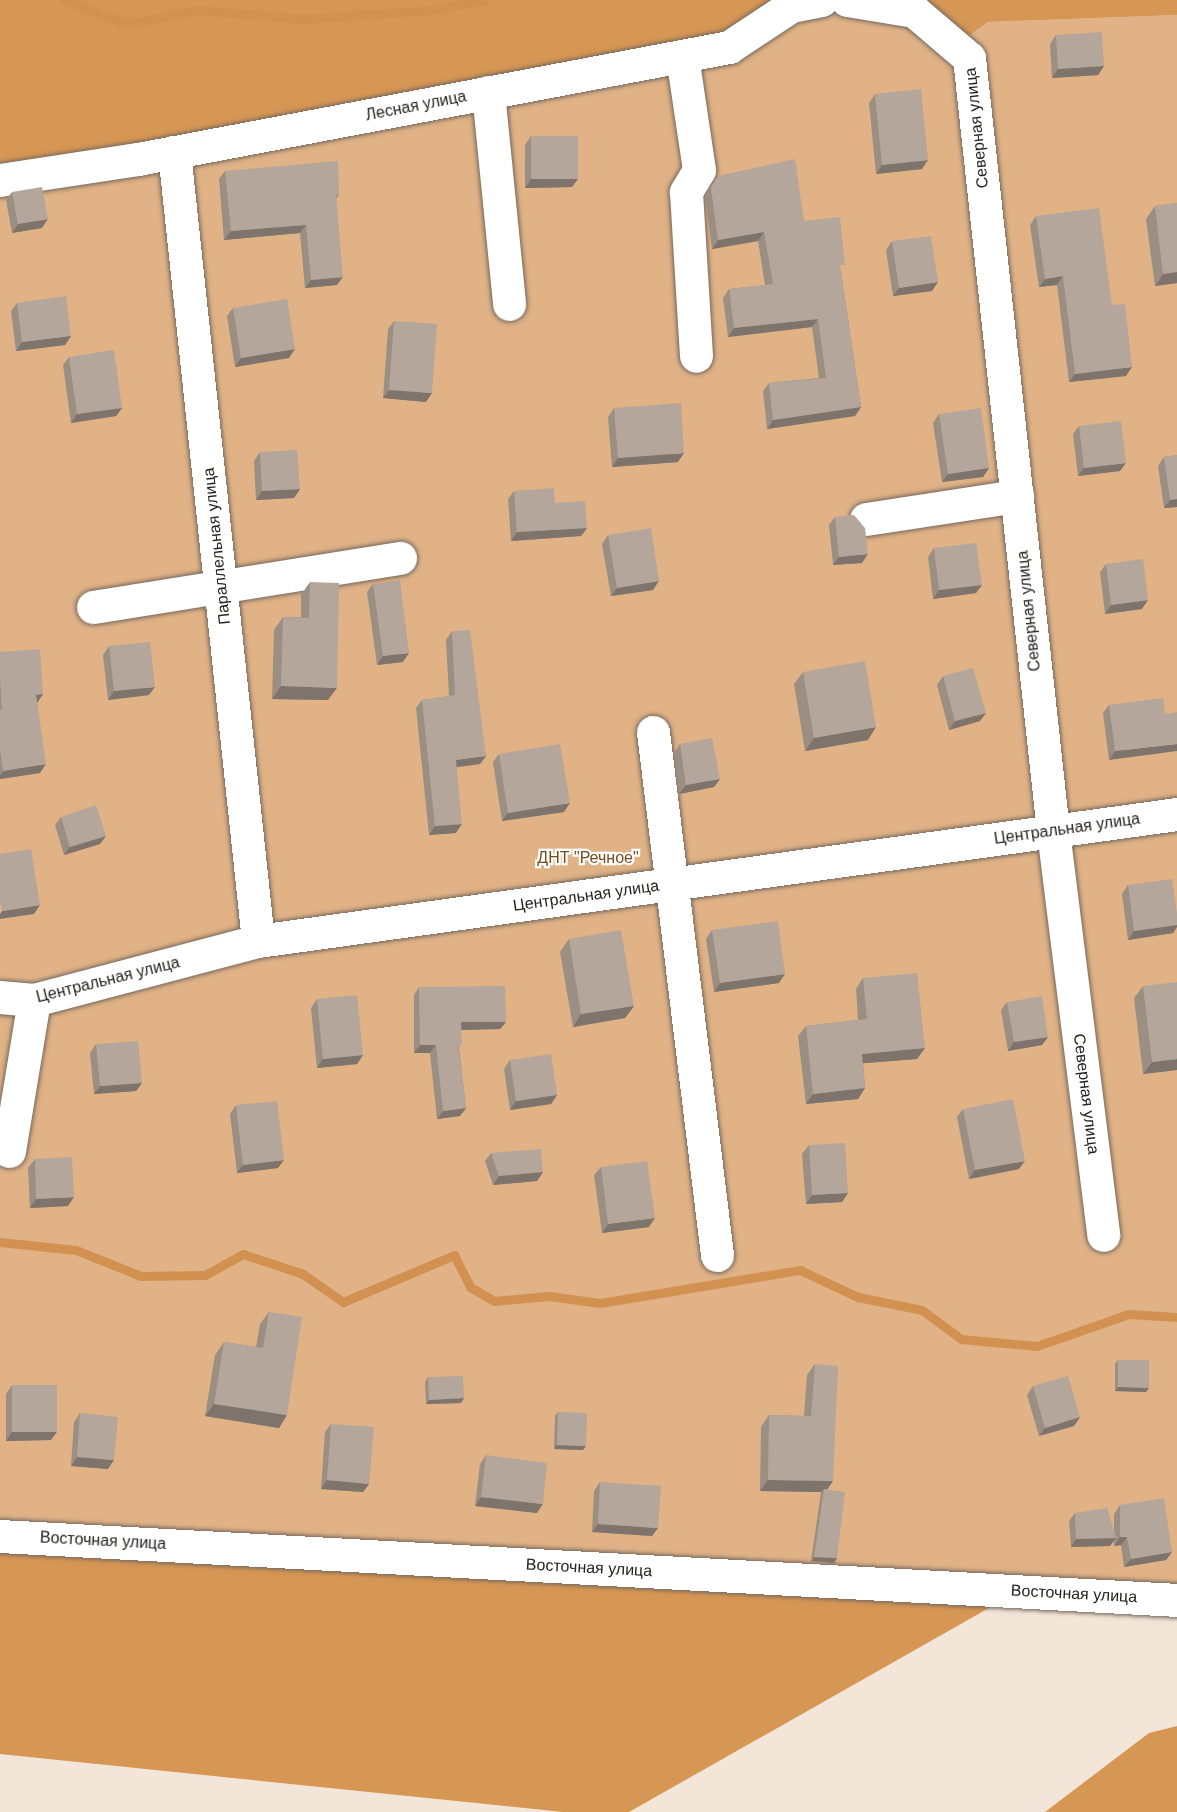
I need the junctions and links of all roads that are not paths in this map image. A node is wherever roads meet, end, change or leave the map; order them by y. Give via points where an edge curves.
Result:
1 (821, 0) edge
2 (848, 0) edge
3 (682, 56) junction
4 (488, 92) junction
5 (174, 152) junction
6 (0, 180) edge
7 (509, 304) dead end
8 (696, 356) dead end
9 (1017, 495) junction
10 (866, 519) dead end
11 (400, 558) dead end
12 (221, 584) junction
13 (93, 607) dead end
14 (653, 732) dead end
15 (1177, 814) edge
16 (1053, 831) junction
17 (669, 884) junction
18 (258, 941) junction
19 (0, 997) edge
20 (34, 1000) junction
21 (9, 1151) dead end
22 (1103, 1235) dead end
23 (717, 1255) dead end
24 (0, 1536) edge
25 (1177, 1600) edge

1 - 3 street, Лесная улица via 791,6 729,47
2 - 9 street, Северная улица via 914,11 969,58
3 - 4 street, Лесная улица
3 - 8 street via 699,170 686,192
4 - 5 street, Лесная улица
4 - 7 street
5 - 6 street, Лесная улица
5 - 12 street, Параллельная улица
9 - 10 street
9 - 16 street, Северная улица
11 - 12 street
12 - 13 street
12 - 18 street, Параллельная улица
14 - 17 street
15 - 16 street, Центральная улица
16 - 17 street, Центральная улица
16 - 22 street, Северная улица
17 - 18 street, Центральная улица
17 - 23 street
18 - 20 street, Центральная улица
19 - 20 street, Центральная улица
20 - 21 street
24 - 25 street, Восточная улица

